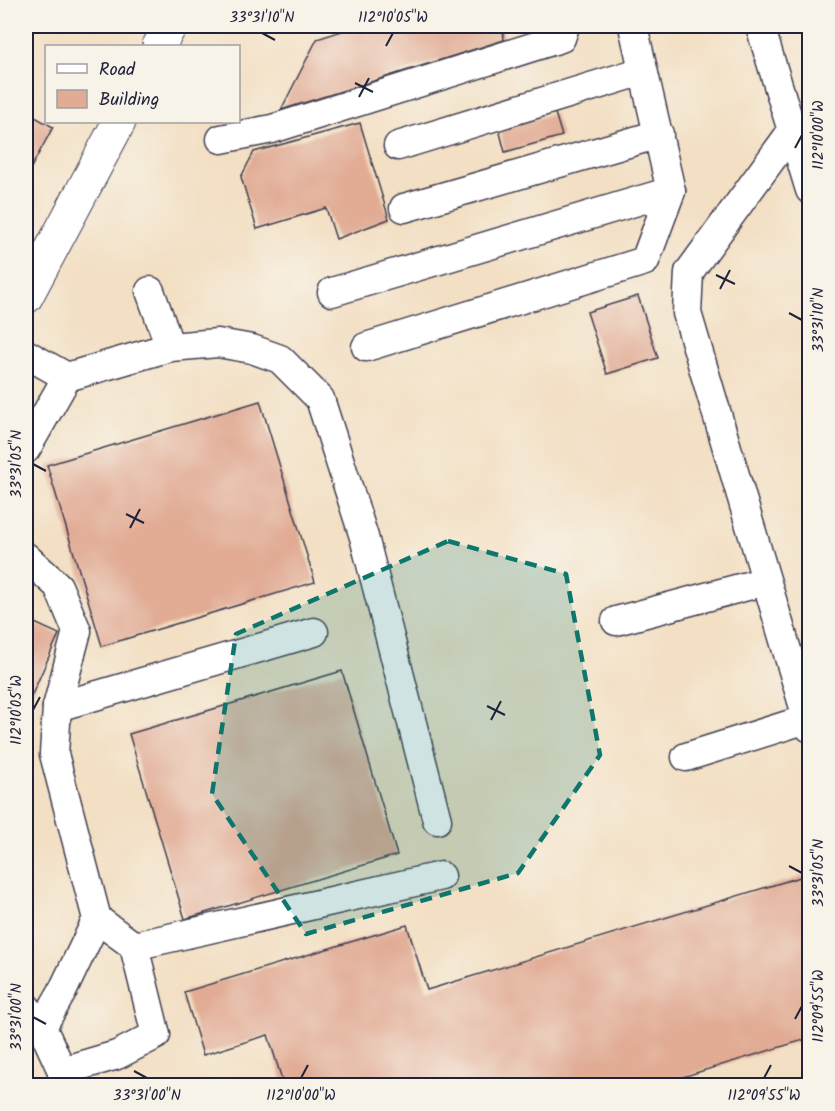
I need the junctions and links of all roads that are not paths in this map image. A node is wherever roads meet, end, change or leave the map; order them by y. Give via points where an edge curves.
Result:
1 (170, 26) edge
2 (565, 26) edge
3 (633, 26) edge
4 (760, 26) edge
5 (160, 45) edge
6 (643, 71) junction
7 (118, 123) edge
8 (792, 131) junction
9 (659, 134) junction
10 (221, 139) dead end
11 (398, 146) dead end
12 (810, 190) edge
13 (671, 191) junction
14 (404, 208) dead end
15 (150, 291) dead end
16 (332, 292) dead end
17 (26, 297) edge
18 (171, 347) junction
19 (366, 347) dead end
20 (26, 354) edge
21 (67, 377) junction
22 (26, 449) edge
23 (26, 557) edge
24 (766, 581) junction
25 (616, 621) dead end
26 (314, 632) dead end
27 (57, 707) junction
28 (808, 723) edge
29 (686, 757) dead end
30 (437, 820) dead end
31 (441, 876) dead end
32 (97, 919) junction
33 (134, 946) junction
34 (34, 1017) edge
35 (62, 1078) edge

1 - 5 main road
2 - 10 lane via 561,38 272,129
3 - 6 lane
4 - 8 lane
6 - 9 lane
6 - 11 lane
7 - 17 main road
8 - 12 lane
8 - 24 lane via 689,272 687,313
9 - 13 lane
9 - 14 lane
13 - 16 lane
13 - 19 lane via 645,261
15 - 18 lane
18 - 21 lane
18 - 30 lane via 218,343 280,358 320,399 364,537
20 - 21 lane
21 - 22 lane
23 - 27 lane via 58,586 77,631
24 - 25 lane
24 - 28 lane
26 - 27 lane
27 - 32 lane via 54,754
28 - 29 lane
31 - 33 lane
32 - 33 lane
32 - 34 lane via 62,992
33 - 35 lane via 156,1035
34 - 35 lane

